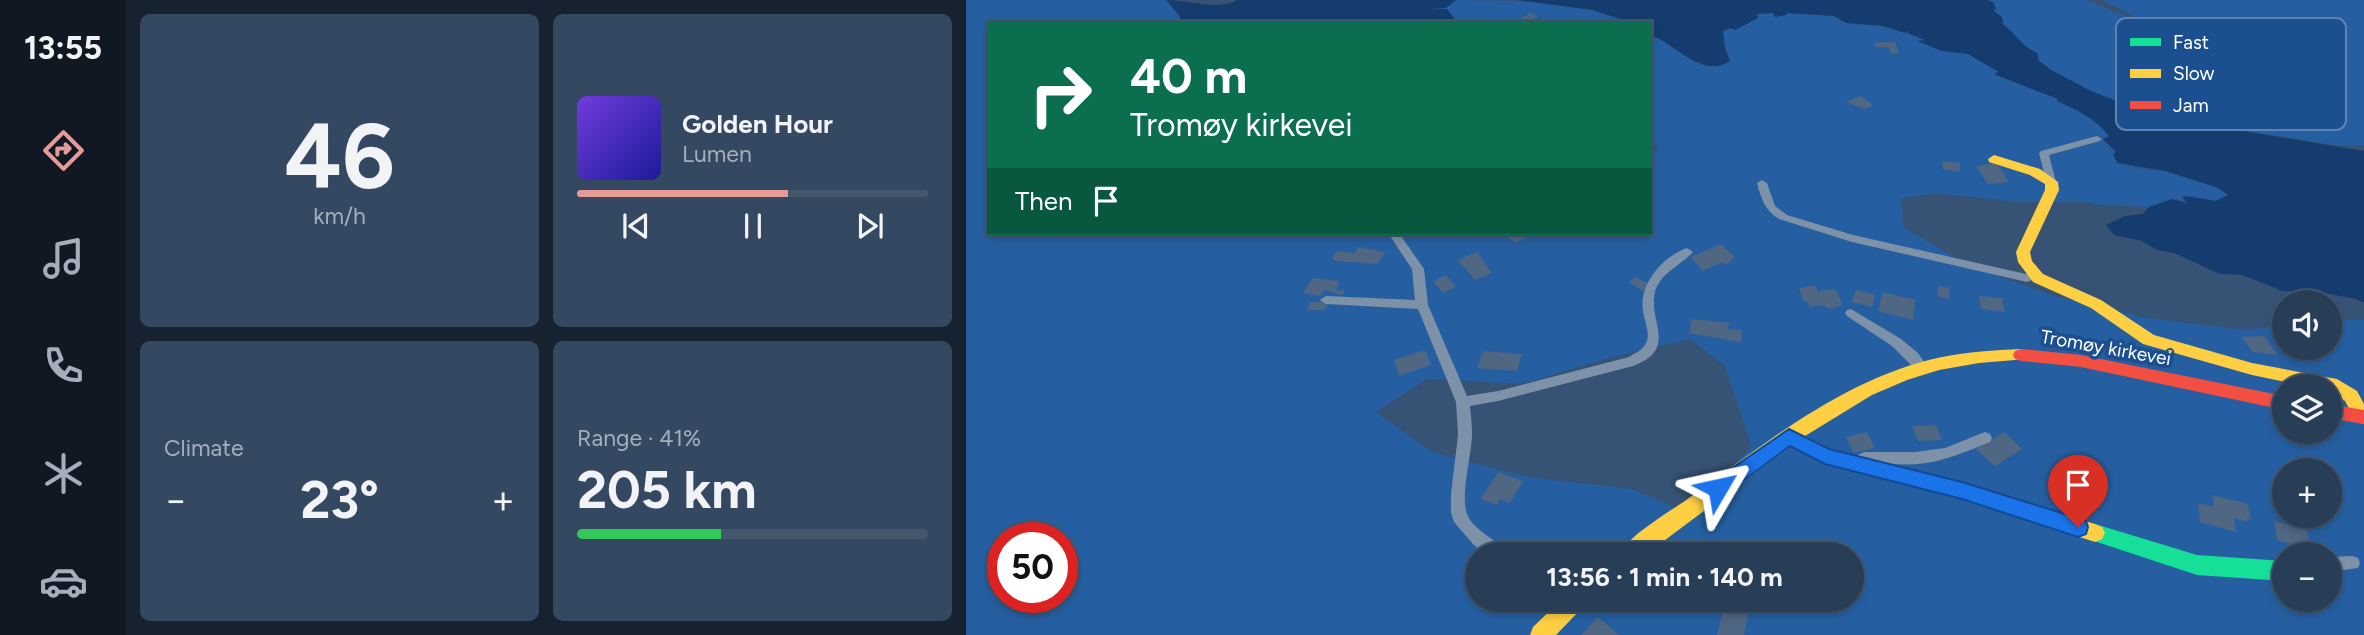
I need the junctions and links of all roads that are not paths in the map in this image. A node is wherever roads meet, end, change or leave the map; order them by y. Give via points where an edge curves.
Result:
1 (2097, 139) dead end
2 (1994, 159) dead end
3 (2051, 182) junction
4 (1762, 183) dead end
5 (1395, 235) edge
6 (1687, 252) dead end
7 (2033, 275) junction
8 (1326, 300) dead end
9 (1422, 305) junction
10 (1851, 313) dead end
11 (1920, 366) junction
12 (2272, 400) edge
13 (1463, 402) junction
14 (2342, 413) edge
15 (2363, 417) edge
16 (1789, 436) junction
17 (1984, 438) dead end
18 (1855, 465) junction
19 (1482, 542) edge
20 (1646, 542) edge
21 (2352, 563) dead end
22 (2342, 564) edge
23 (2272, 570) edge
24 (1560, 612) edge
25 (1541, 635) edge

1 - 3 street via 2044,153
2 - 3 street
3 - 7 street via 2052,190 2023,252
4 - 7 street via 1769,207 1783,217 1932,257 2028,278
5 - 9 street via 1418,269
6 - 13 street via 1659,275 1649,293 1656,334 1647,354
7 - 15 street, Tromøy kirkevei via 2098,303 2157,344 2345,390
8 - 9 street
9 - 13 street
10 - 11 street via 1906,347
11 - 12 street, Tromøy kirkevei via 1986,354 2045,356
11 - 16 street, Tromøy kirkevei via 1851,395
13 - 19 street via 1459,513
14 - 15 street, Tromøy kirkevei
16 - 18 street via 1825,456
16 - 20 street, Tromøy kirkevei
17 - 18 street via 1946,454 1864,458
18 - 23 street via 1962,491 2197,565
21 - 22 street
24 - 25 street

